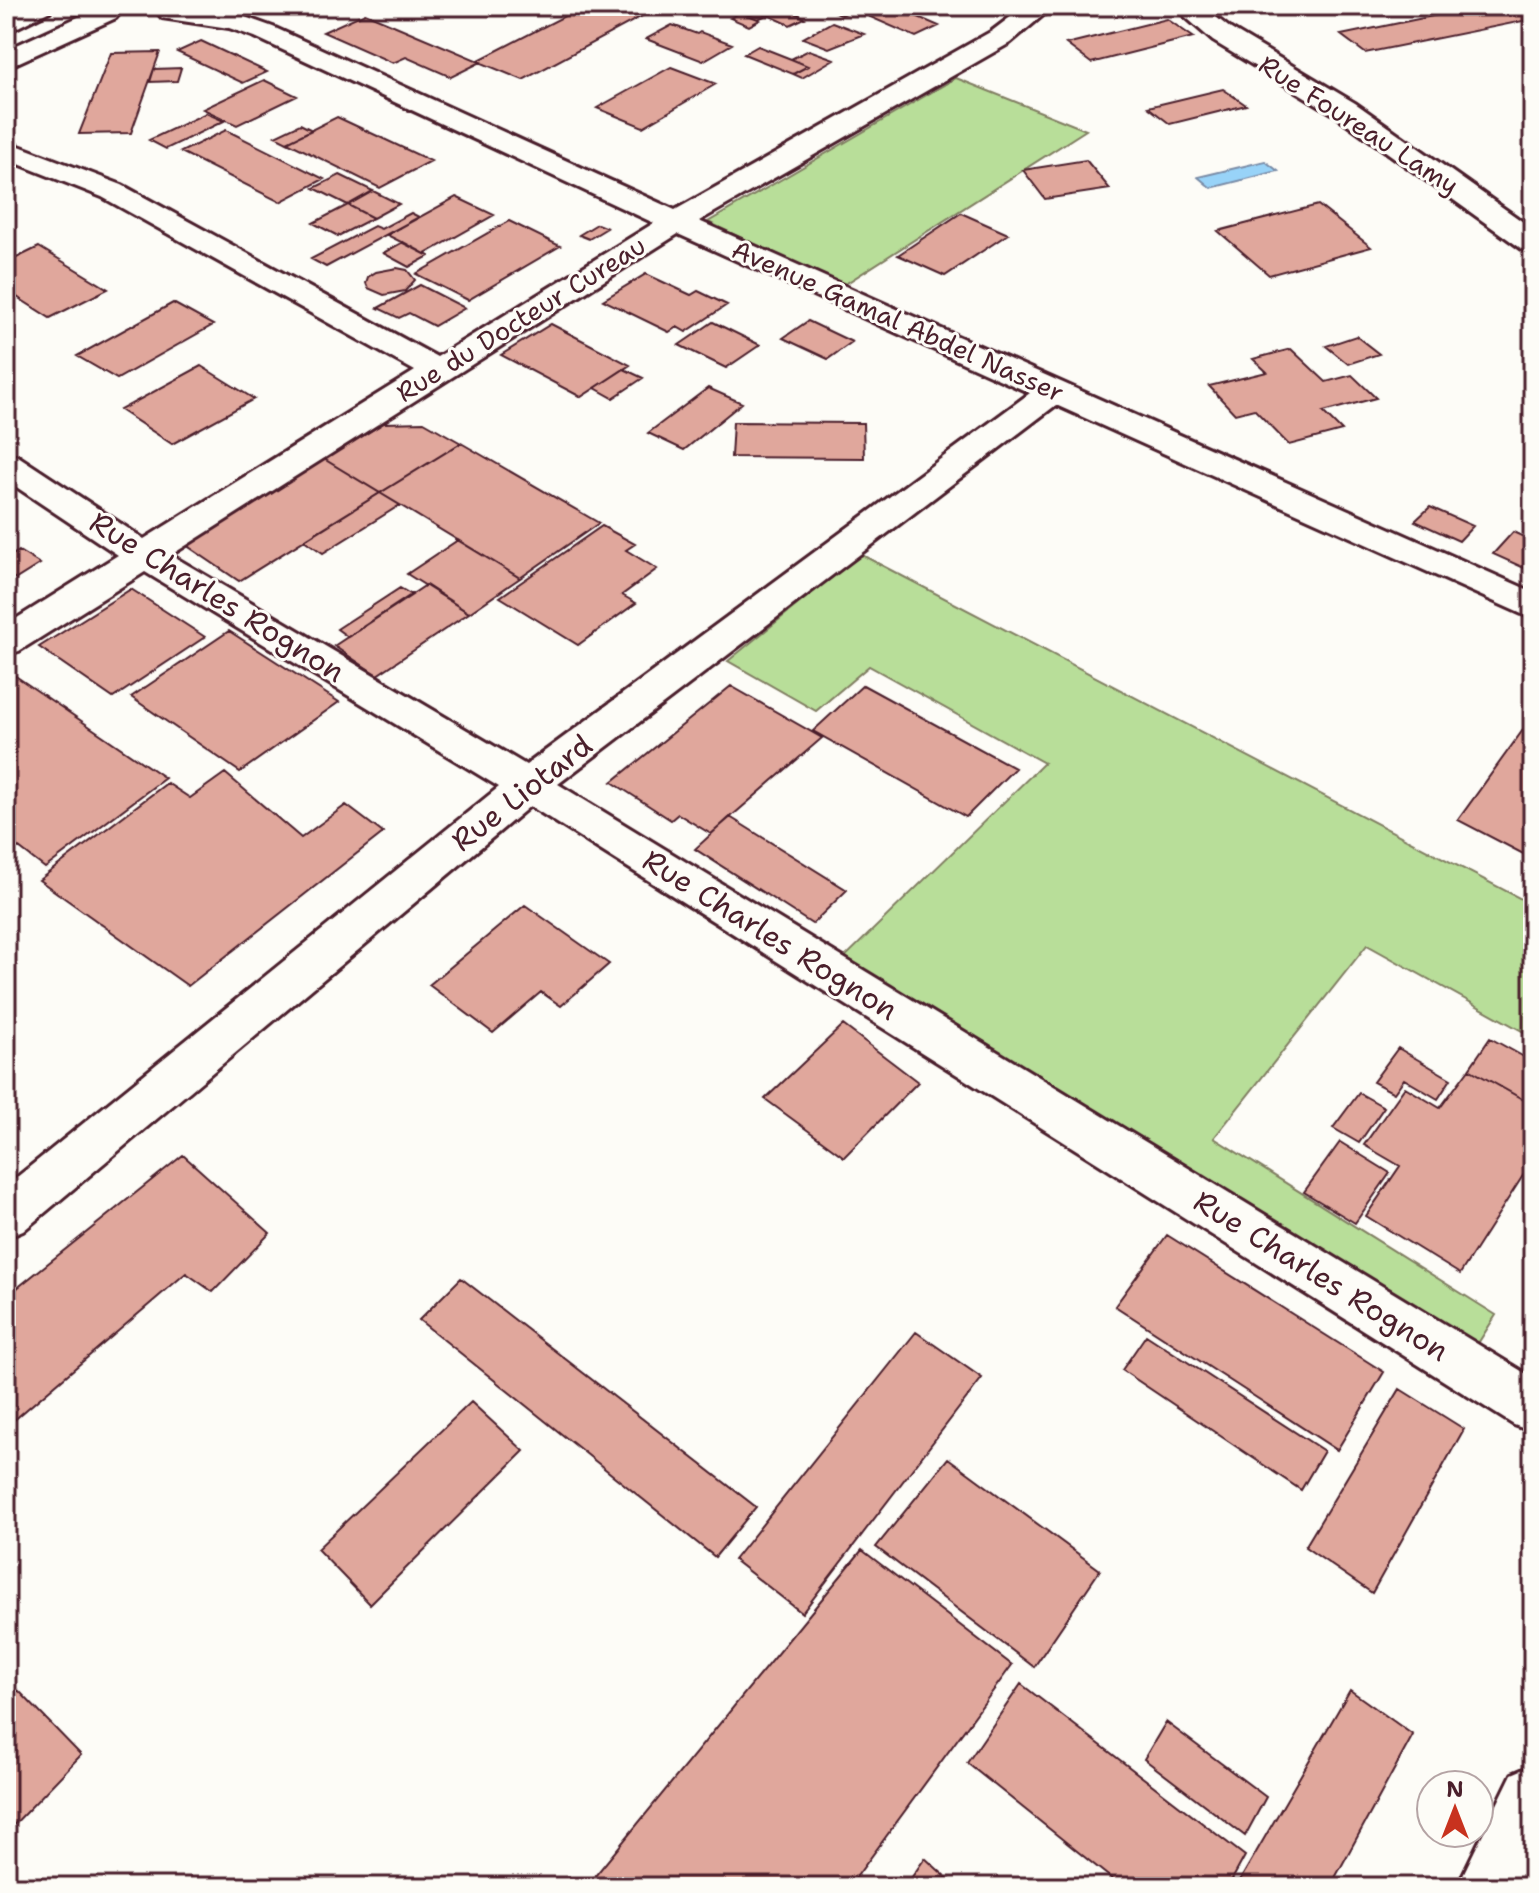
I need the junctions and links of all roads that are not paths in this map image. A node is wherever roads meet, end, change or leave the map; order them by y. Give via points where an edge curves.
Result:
1 (41, 6) edge
2 (231, 6) edge
3 (1041, 6) edge
4 (1186, 6) edge
5 (181, 9) edge
6 (116, 13) edge
7 (6, 25) edge
8 (264, 32) junction
9 (6, 60) edge
10 (6, 149) edge
11 (676, 222) junction
12 (1533, 243) edge
13 (438, 371) junction
14 (1054, 391) junction
15 (6, 464) edge
16 (145, 556) junction
17 (1533, 607) edge
18 (6, 642) edge
19 (528, 785) junction
20 (6, 1216) edge
21 (1533, 1407) edge
22 (1533, 1795) edge
23 (1488, 1887) edge

1 - 7 street
2 - 8 street, Avenue Gamal Abdel Nasser
3 - 11 street, Rue du Docteur Cureau via 1001,37
4 - 12 street, Rue Foureau Lamy via 1222,35 1345,109
5 - 6 street, Avenue Gamal Abdel Nasser
5 - 8 street, Avenue Gamal Abdel Nasser
6 - 9 street, Avenue Gamal Abdel Nasser
8 - 11 street, Avenue Gamal Abdel Nasser
10 - 13 street via 112,191
11 - 13 street, Rue du Docteur Cureau
11 - 14 street, Avenue Gamal Abdel Nasser
13 - 16 street, Rue du Docteur Cureau
14 - 17 street, Avenue Gamal Abdel Nasser
14 - 19 street, Rue Liotard
15 - 16 street, Rue Charles Rognon
16 - 18 street, Rue du Docteur Cureau
16 - 19 street, Rue Charles Rognon
19 - 20 street, Rue Liotard
19 - 21 street, Rue Charles Rognon
22 - 23 street

